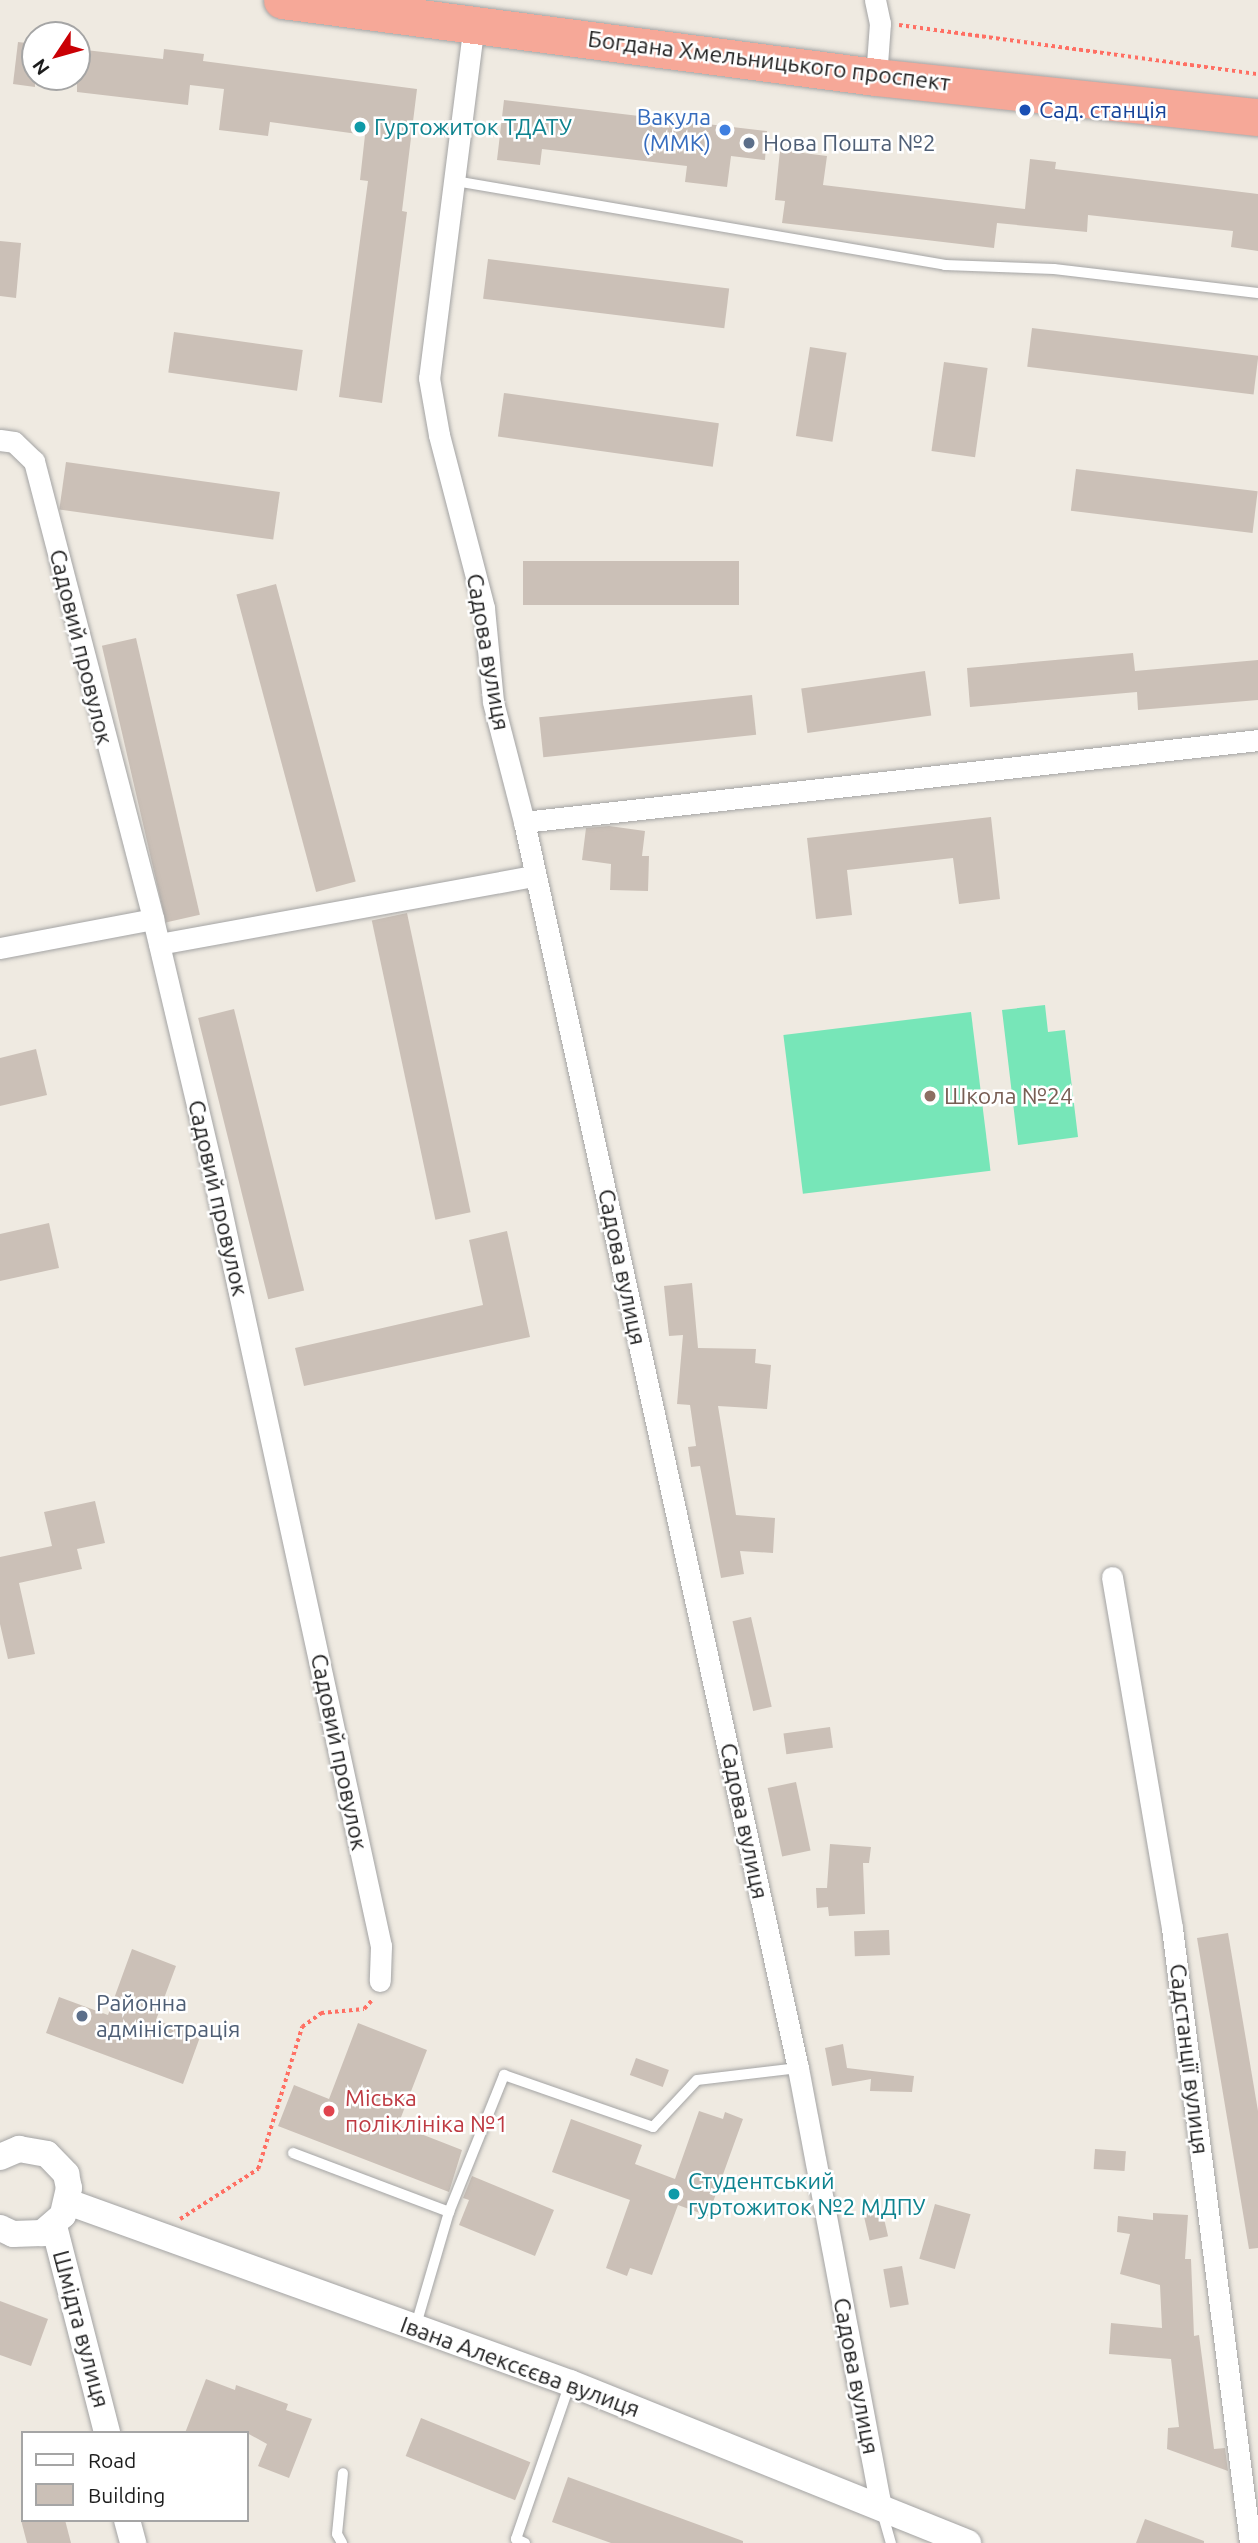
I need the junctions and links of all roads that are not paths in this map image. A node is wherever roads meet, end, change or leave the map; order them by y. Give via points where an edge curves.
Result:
1 (282, 0) edge
2 (876, 0) edge
3 (409, 7) edge
4 (474, 23) junction
5 (876, 77) junction
6 (1258, 117) edge
7 (455, 181) junction
8 (1258, 293) edge
9 (0, 440) edge
10 (1258, 740) edge
11 (524, 822) junction
12 (536, 876) junction
13 (153, 919) junction
14 (159, 944) junction
15 (0, 948) edge
16 (1112, 1577) dead end
17 (380, 1981) road end
18 (798, 2068) junction
19 (2, 2148) edge
20 (293, 2153) dead end
21 (68, 2202) junction
22 (449, 2212) junction
23 (54, 2226) junction
24 (0, 2228) edge
25 (415, 2328) junction
26 (570, 2383) junction
27 (106, 2431) edge
28 (343, 2473) dead end
29 (881, 2508) junction
30 (128, 2522) edge
31 (133, 2543) edge
32 (342, 2543) edge
33 (525, 2543) edge
34 (891, 2543) edge
35 (968, 2543) edge
36 (1250, 2543) edge

1 - 3 highway, Богдана Хмельницького проспект
2 - 5 street via 880,23
3 - 4 highway, Богдана Хмельницького проспект
4 - 5 highway, Богдана Хмельницького проспект
4 - 7 street, Садова вулиця
5 - 6 highway, Богдана Хмельницького проспект
7 - 8 lane via 945,265 1054,269
7 - 11 street, Садова вулиця via 429,378 439,435 484,608 493,702
9 - 13 street, Садовий провулок via 14,442 34,461
10 - 11 street
11 - 12 street, Садова вулиця
12 - 14 street
12 - 18 street, Садова вулиця
13 - 14 street, Садовий провулок
13 - 15 street
14 - 17 street, Садовий провулок via 381,1946
16 - 36 street, Садстанції вулиця via 1172,1928
18 - 22 lane via 697,2080 653,2127 504,2075
18 - 29 street, Садова вулиця
19 - 21 street via 33,2149 58,2162 66,2174
20 - 22 lane
21 - 23 street
21 - 25 street, Івана Алексєєва вулиця
22 - 25 lane
23 - 24 street via 27,2236
23 - 27 street, Шмідта вулиця
25 - 26 street, Івана Алексєєва вулиця
26 - 29 street, Івана Алексєєва вулиця
26 - 33 lane via 516,2539
28 - 32 lane via 337,2534
29 - 34 lane
29 - 35 street, Івана Алексєєва вулиця
30 - 31 street

